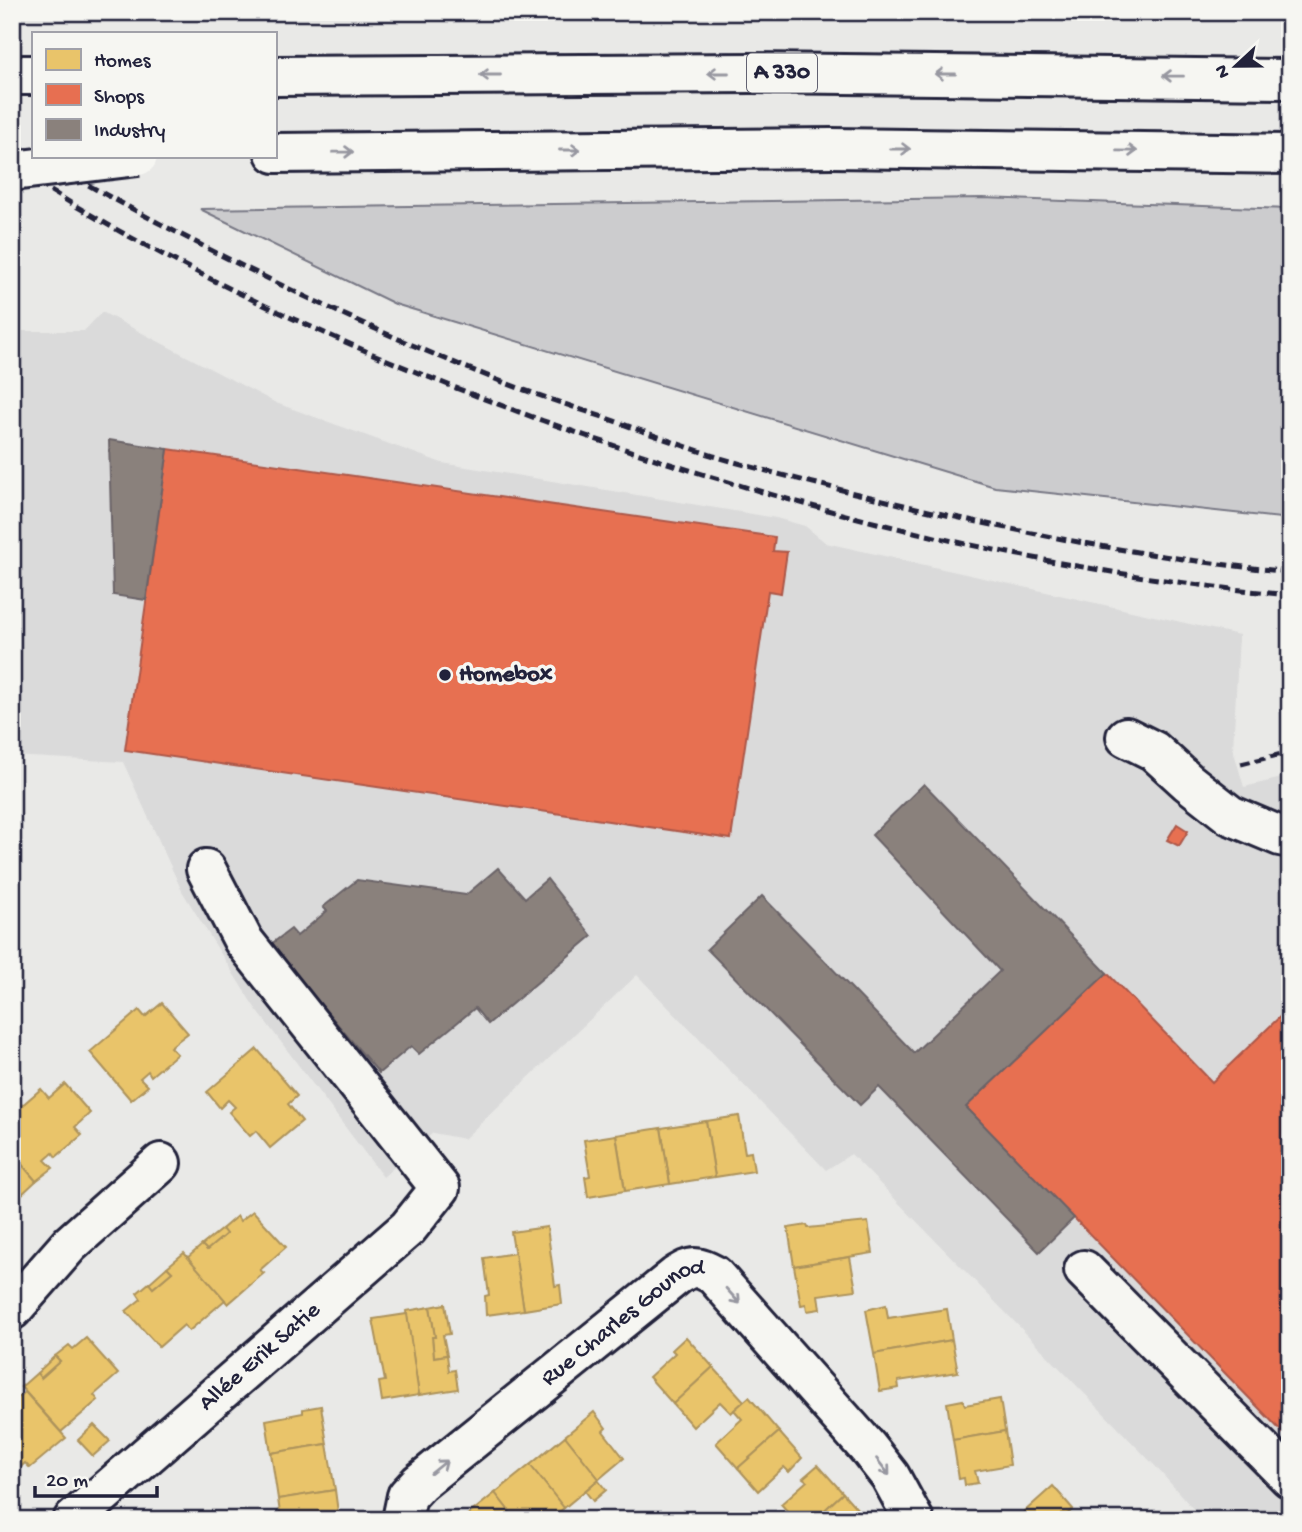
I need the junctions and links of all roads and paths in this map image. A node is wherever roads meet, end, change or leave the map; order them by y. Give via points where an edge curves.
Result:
1 (12, 75) edge
2 (32, 75) edge
3 (276, 76) edge
4 (1290, 79) edge
5 (276, 153) edge
6 (12, 154) edge
7 (32, 154) edge
8 (1290, 155) edge
9 (121, 158) edge
10 (12, 171) edge
11 (1126, 737) dead end
12 (1290, 838) edge
13 (206, 869) dead end
14 (161, 1163) dead end
15 (1084, 1270) dead end
16 (12, 1310) edge
17 (1290, 1478) edge
18 (73, 1520) edge
19 (402, 1520) edge
20 (914, 1520) edge

1 - 2 main road
4 -> 3 main road, A 330 via 752,73
5 -> 8 main road via 832,148
6 - 7 main road
9 - 10 main road, bridge
11 - 12 main road via 1154,751 1230,815
13 - 18 main road, Allée Erik Satie via 243,940 440,1188 408,1228
14 - 16 main road via 70,1244
15 - 17 main road
19 -> 20 main road, Rue Charles Gounod via 407,1496 419,1483 690,1267 714,1275 868,1448

